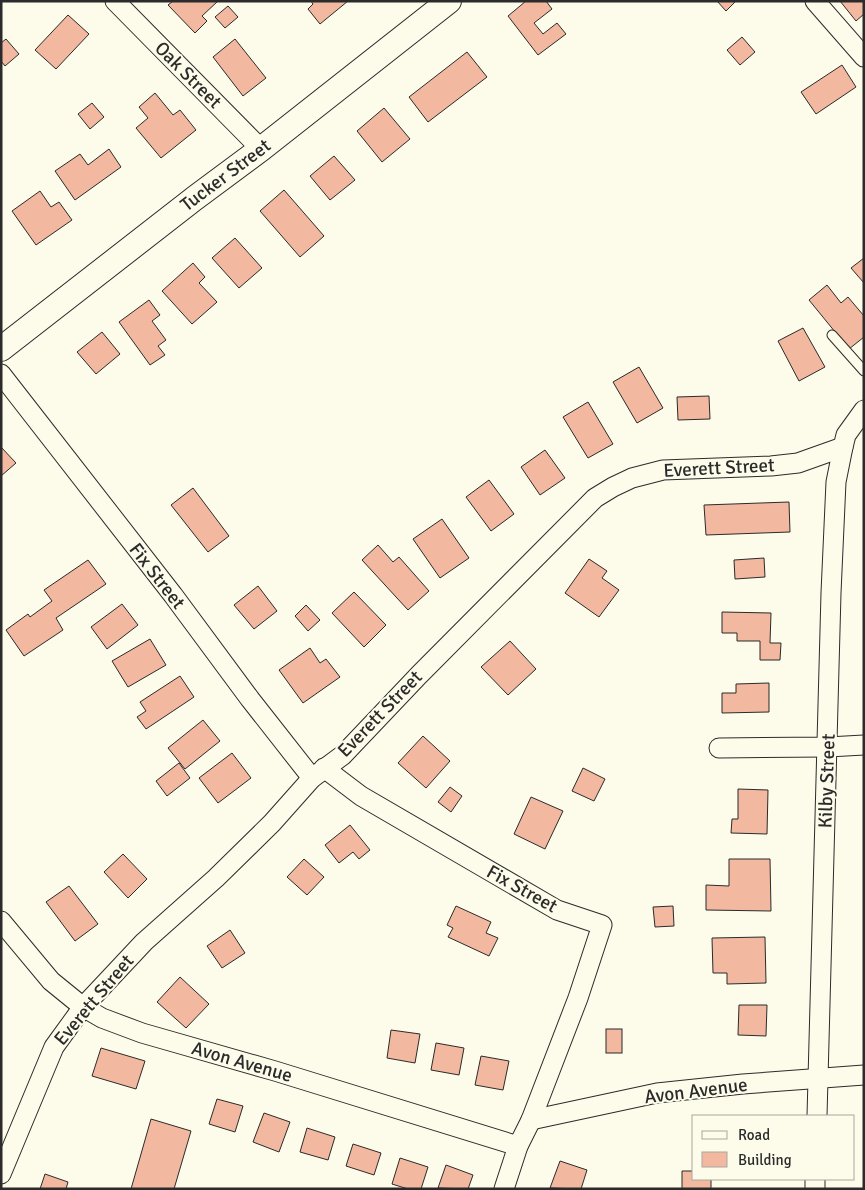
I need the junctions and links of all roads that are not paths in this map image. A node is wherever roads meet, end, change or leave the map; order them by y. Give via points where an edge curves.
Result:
1 (115, 1) edge
2 (449, 1) edge
3 (815, 1) edge
4 (864, 58) edge
5 (261, 149) junction
6 (832, 334) dead end
7 (1, 348) edge
8 (864, 371) edge
9 (1, 374) edge
10 (864, 410) edge
11 (843, 446) junction
12 (864, 745) edge
13 (828, 747) junction
14 (719, 748) dead end
15 (318, 773) junction
16 (1, 921) edge
17 (83, 1007) junction
18 (864, 1075) edge
19 (818, 1079) junction
20 (817, 1115) edge
21 (531, 1120) junction
22 (518, 1146) junction
23 (1, 1174) edge
24 (504, 1189) edge

1 - 5 street, Oak Street
2 - 5 street, Tucker Street
3 - 4 street
5 - 7 street, Tucker Street
6 - 8 lane
9 - 15 street, Fix Street via 250,699
10 - 11 street via 846,435
11 - 13 street, Kilby Street via 835,491
11 - 15 street, Everett Street via 798,463 663,470 632,478 607,490 511,581 343,755
12 - 13 street
13 - 14 street
13 - 19 street, Kilby Street
15 - 17 street, Everett Street via 216,878 144,942
15 - 21 street, Fix Street via 557,910 602,925
16 - 17 street, Avon Avenue via 51,981
17 - 22 street, Avon Avenue via 142,1033
17 - 23 street, Everett Street via 54,1047
18 - 19 street, Avon Avenue
19 - 20 street, Kilby Street
19 - 21 street, Avon Avenue via 657,1094
21 - 22 street
22 - 24 street

